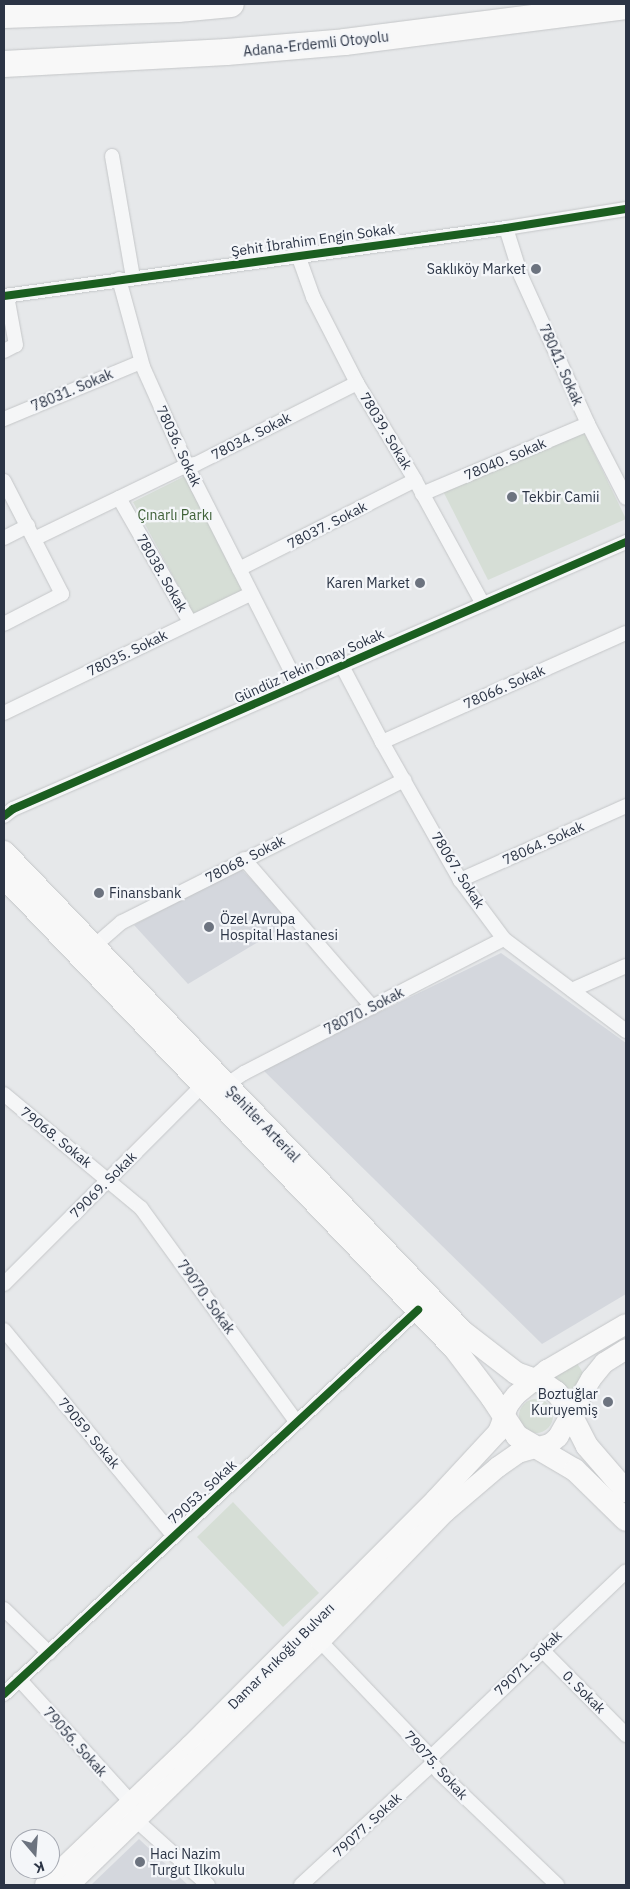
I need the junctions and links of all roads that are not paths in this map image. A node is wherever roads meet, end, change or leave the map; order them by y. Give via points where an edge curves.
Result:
1 (231, 4) edge
2 (626, 6) edge
3 (4, 15) edge
4 (4, 64) edge
5 (112, 156) dead end
6 (626, 209) edge
7 (506, 228) junction
8 (298, 255) junction
9 (133, 278) junction
10 (119, 279) junction
11 (6, 296) edge
12 (4, 351) edge
13 (140, 362) junction
14 (357, 383) junction
15 (4, 419) edge
16 (588, 424) junction
17 (187, 465) junction
18 (415, 480) junction
19 (4, 481) edge
20 (422, 494) junction
21 (119, 498) junction
22 (626, 498) edge
23 (28, 526) junction
24 (4, 538) edge
25 (34, 539) junction
26 (626, 542) edge
27 (239, 570) junction
28 (250, 594) junction
29 (483, 604) junction
30 (190, 622) junction
31 (4, 624) edge
32 (626, 633) edge
33 (342, 666) junction
34 (298, 686) junction
35 (4, 714) edge
36 (382, 742) junction
37 (404, 780) junction
38 (626, 806) edge
39 (4, 816) edge
40 (4, 852) edge
41 (244, 859) junction
42 (4, 877) edge
43 (460, 880) junction
44 (504, 939) junction
45 (93, 948) junction
46 (626, 966) edge
47 (572, 990) junction
48 (372, 1007) junction
49 (626, 1031) edge
50 (226, 1085) junction
51 (202, 1086) junction
52 (4, 1094) edge
53 (108, 1180) junction
54 (4, 1284) edge
55 (418, 1310) junction
56 (626, 1324) edge
57 (4, 1330) edge
58 (626, 1349) edge
59 (534, 1380) junction
60 (571, 1415) junction
61 (504, 1417) junction
62 (296, 1421) junction
63 (537, 1448) junction
64 (626, 1491) edge
65 (626, 1520) edge
66 (174, 1536) junction
67 (626, 1570) edge
68 (4, 1609) edge
69 (320, 1641) junction
70 (542, 1650) junction
71 (48, 1653) junction
72 (19, 1680) junction
73 (4, 1694) edge
74 (626, 1735) edge
75 (431, 1761) junction
76 (134, 1812) junction
77 (45, 1885) edge
78 (69, 1885) edge
79 (208, 1885) edge
80 (301, 1885) edge
81 (557, 1885) edge

1 - 3 highway
2 - 4 highway, Adana-Erdemli Otoyolu via 346,42
5 - 9 street
6 - 7 street, Şehit İbrahim Engin Sokak
7 - 8 street, Şehit İbrahim Engin Sokak
7 - 16 street, 78041. Sokak via 521,276
8 - 9 street, Şehit İbrahim Engin Sokak
8 - 14 street, 78039. Sokak via 313,297
9 - 10 street, Şehit İbrahim Engin Sokak
10 - 11 street, Şehit İbrahim Engin Sokak
10 - 13 street, 78036. Sokak
11 - 12 street via 16,346
13 - 15 street, 78031. Sokak
13 - 17 street, 78036. Sokak
14 - 17 street, 78034. Sokak via 196,464
14 - 18 street, 78039. Sokak
16 - 20 street, 78040. Sokak
16 - 22 street, 78041. Sokak
17 - 21 street, 78034. Sokak
17 - 27 street, 78036. Sokak
18 - 20 street, 78039. Sokak
18 - 27 street, 78037. Sokak
19 - 23 street
20 - 29 street, 78039. Sokak
21 - 25 street, 78034. Sokak
21 - 30 street, 78038. Sokak
23 - 24 street
23 - 25 street
25 - 31 street via 62,594
26 - 29 street, Gündüz Tekin Onay Sokak
27 - 28 street, 78036. Sokak
28 - 30 street, 78035. Sokak
28 - 34 street, 78036. Sokak
29 - 33 street, Gündüz Tekin Onay Sokak
30 - 35 street, 78035. Sokak
32 - 36 street, 78066. Sokak
33 - 34 street, Gündüz Tekin Onay Sokak
33 - 36 street, 78067. Sokak
34 - 39 street, Gündüz Tekin Onay Sokak via 13,808
36 - 37 street, 78067. Sokak
37 - 41 street, 78068. Sokak
37 - 43 street, 78067. Sokak
38 - 43 street, 78064. Sokak
40 - 45 main road, Şehitler Arterial
41 - 45 street, 78068. Sokak via 122,922
41 - 48 street
42 - 51 main road, Şehitler Arterial
43 - 44 street, 78067. Sokak
44 - 47 street, 78067. Sokak
44 - 48 street, 78070. Sokak
45 - 50 main road, Şehitler Arterial
46 - 47 street
47 - 49 street, 78067. Sokak
48 - 50 street, 78070. Sokak
50 - 59 main road, Şehitler Arterial via 463,1332 509,1368
51 - 53 street, 79069. Sokak
51 - 55 main road, Şehitler Arterial
52 - 53 street, 79068. Sokak
53 - 54 street, 79069. Sokak
53 - 62 street, 79070. Sokak via 142,1208
55 - 61 main road, Şehitler Arterial via 464,1360
55 - 62 street, 79053. Sokak
56 - 59 main road
57 - 66 street, 79059. Sokak
58 - 60 main road via 604,1363
59 - 60 main road via 556,1392
59 - 61 main road via 509,1404
60 - 63 main road via 558,1437
60 - 64 main road via 588,1446
61 - 63 main road via 517,1436
61 - 76 main road, Damar Arıkoğlu Bulvarı via 498,1432 435,1500
62 - 66 street, 79053. Sokak
63 - 65 main road via 575,1470
63 - 69 main road, Damar Arıkoğlu Bulvarı via 518,1453 445,1512
66 - 71 street, 79053. Sokak
67 - 70 street, 79071. Sokak
68 - 71 street
69 - 75 street, 79075. Sokak
69 - 76 main road, Damar Arıkoğlu Bulvarı
70 - 74 street, 0. Sokak
70 - 75 street, 79071. Sokak
71 - 72 street, 79053. Sokak
72 - 73 street, 79053. Sokak
72 - 76 street, 79056. Sokak
75 - 80 street, 79077. Sokak
75 - 81 street, 79075. Sokak
76 - 77 main road, Damar Arıkoğlu Bulvarı
76 - 78 main road, Damar Arıkoğlu Bulvarı
76 - 79 street, 79056. Sokak

